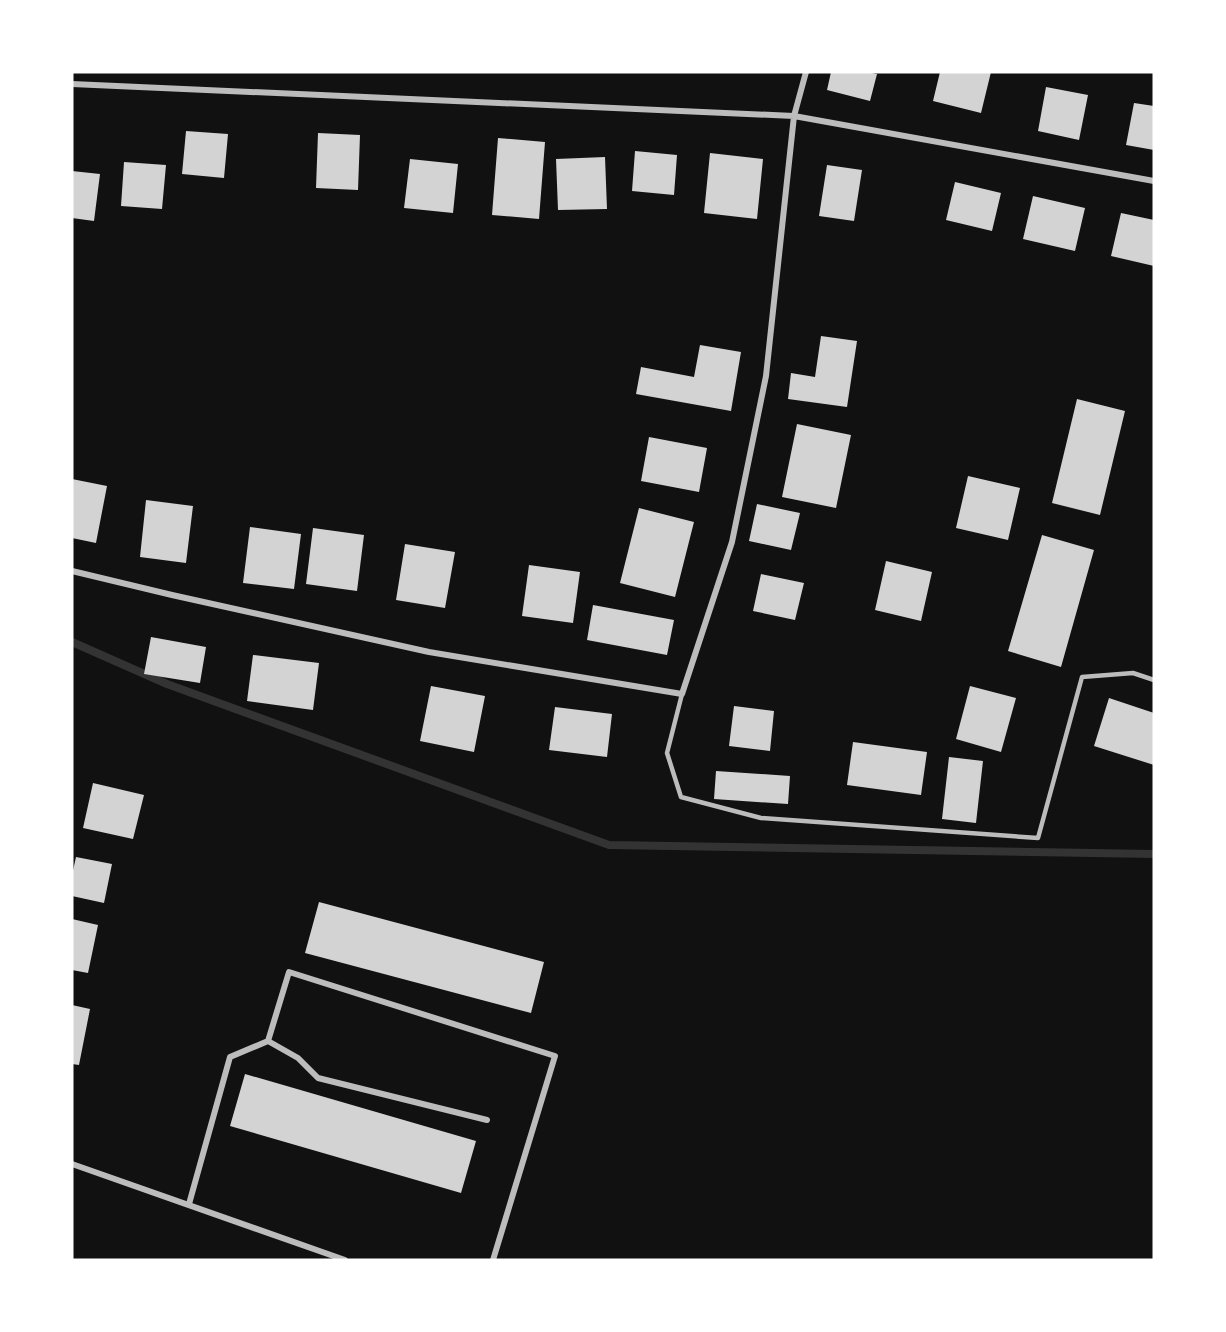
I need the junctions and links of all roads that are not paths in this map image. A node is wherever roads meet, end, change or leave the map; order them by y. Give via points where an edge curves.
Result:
1 (806, 72) edge
2 (72, 84) edge
3 (794, 116) junction
4 (1154, 181) edge
5 (72, 571) edge
6 (1154, 680) edge
7 (682, 694) junction
8 (268, 1041) junction
9 (488, 1120) dead end
10 (72, 1164) edge
11 (189, 1204) junction
12 (345, 1260) edge
13 (493, 1260) edge

1 - 3 street
2 - 3 street
3 - 4 street
3 - 7 street via 766,376 732,542
5 - 7 street via 429,652
6 - 7 lane via 1133,673 1082,677 1038,838 761,818 681,797 667,753
8 - 9 street via 298,1058 318,1078
8 - 11 street via 230,1057
8 - 13 street via 289,972 555,1056
10 - 11 street
11 - 12 street

